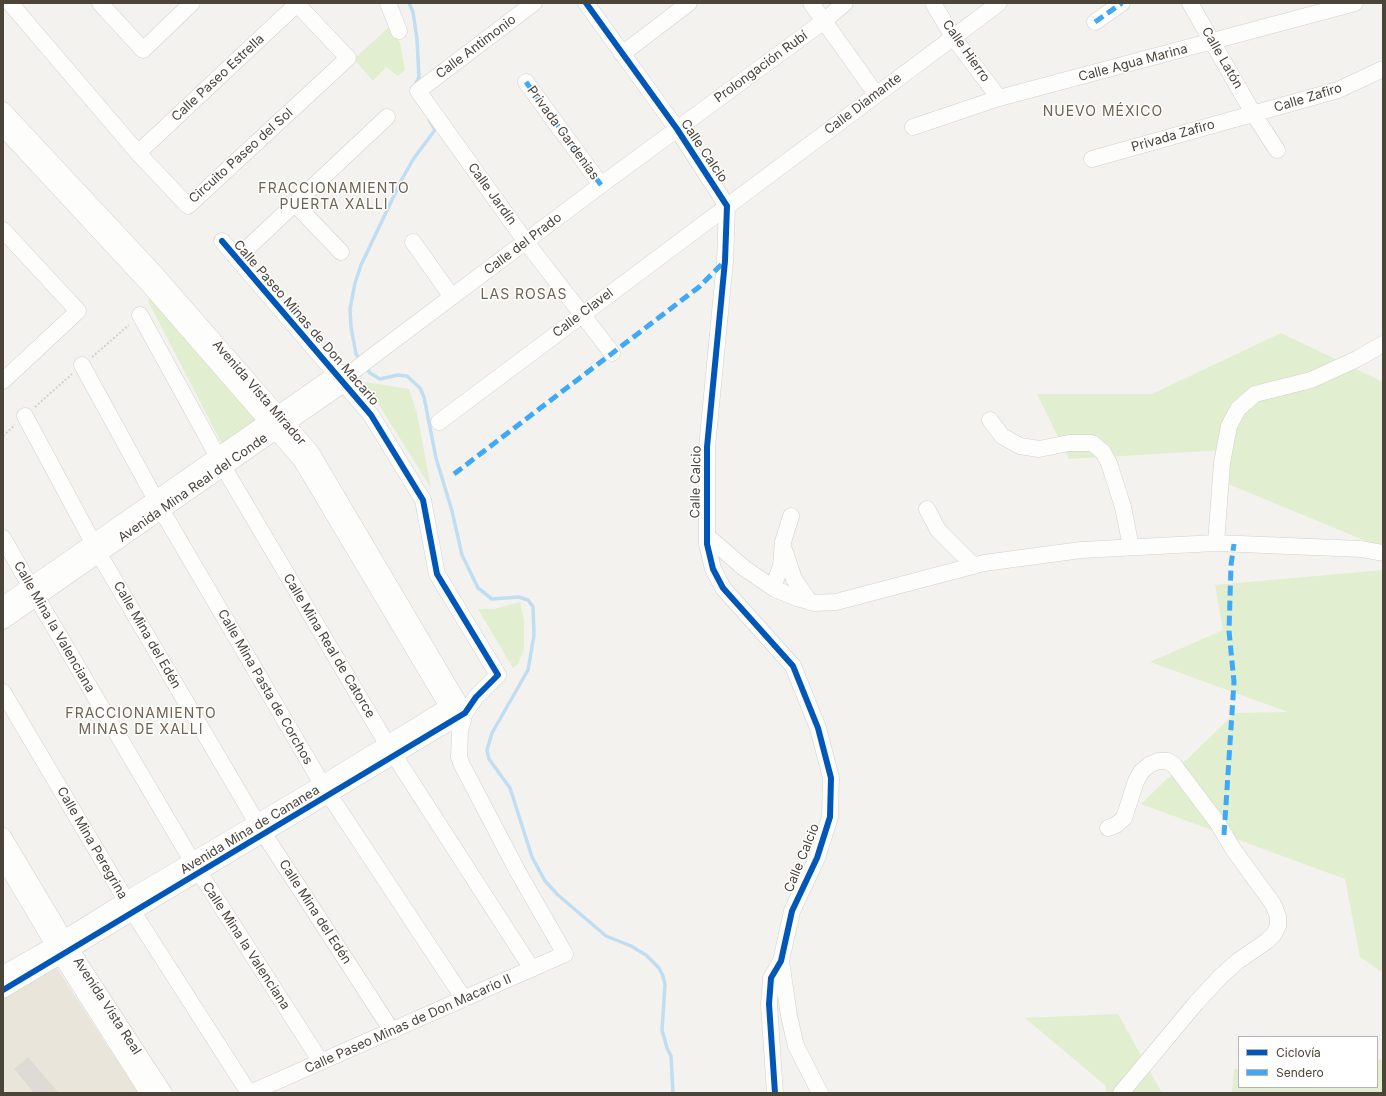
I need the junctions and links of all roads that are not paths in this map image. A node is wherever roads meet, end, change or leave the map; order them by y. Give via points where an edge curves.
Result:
1 (10, 3) edge
2 (100, 3) edge
3 (192, 3) edge
4 (297, 3) edge
5 (388, 3) edge
6 (534, 3) edge
7 (586, 3) edge
8 (688, 3) edge
9 (811, 3) edge
10 (845, 3) edge
11 (933, 3) edge
12 (999, 3) edge
13 (1122, 3) edge
14 (1190, 3) edge
15 (1355, 3) edge
16 (824, 21) junction
17 (1095, 22) dead end
18 (399, 31) dead end
19 (953, 37) junction
20 (1213, 42) junction
21 (622, 54) junction
22 (1383, 69) edge
23 (526, 82) dead end
24 (418, 91) joint
25 (876, 94) junction
26 (1000, 98) junction
27 (3, 110) edge
28 (1253, 114) junction
29 (387, 117) dead end
30 (913, 127) dead end
31 (3, 128) edge
32 (677, 129) junction
33 (1277, 150) dead end
34 (138, 152) junction
35 (1092, 159) dead end
36 (55, 175) junction
37 (600, 185) junction
38 (295, 204) junction
39 (727, 206) junction
40 (3, 230) edge
41 (222, 241) dead end
42 (413, 242) dead end
43 (526, 242) junction
44 (341, 252) dead end
45 (237, 258) junction
46 (452, 297) junction
47 (583, 313) junction
48 (140, 315) dead end
49 (1381, 350) edge
50 (612, 353) dead end
51 (82, 365) dead end
52 (347, 375) junction
53 (3, 381) edge
54 (25, 416) dead end
55 (990, 420) dead end
56 (277, 422) junction
57 (439, 422) dead end
58 (221, 462) junction
59 (159, 505) junction
60 (928, 509) dead end
61 (791, 516) dead end
62 (707, 536) junction
63 (3, 538) edge
64 (783, 542) junction
65 (1216, 543) junction
66 (96, 548) junction
67 (1131, 548) junction
68 (1383, 553) edge
69 (974, 566) junction
70 (773, 588) junction
71 (33, 592) junction
72 (810, 602) junction
73 (3, 605) edge
74 (3, 621) edge
75 (498, 676) joint
76 (3, 692) edge
77 (457, 714) junction
78 (391, 750) junction
79 (326, 790) junction
80 (1108, 828) dead end
81 (261, 829) junction
82 (3, 836) edge
83 (3, 859) edge
84 (196, 867) junction
85 (129, 906) junction
86 (63, 947) junction
87 (781, 961) junction
88 (532, 969) junction
89 (3, 974) edge
90 (3, 990) edge
91 (464, 999) junction
92 (392, 1031) junction
93 (117, 1032) junction
94 (322, 1062) junction
95 (148, 1093) edge
96 (164, 1093) edge
97 (250, 1093) edge
98 (775, 1093) edge
99 (820, 1093) edge
100 (1121, 1093) edge

1 - 34 street, Circuito Paseo del Sol
2 - 3 street via 144,50
4 - 34 street, Calle Paseo Estrella
4 - 34 street, Circuito Paseo del Sol via 348,58 188,206
5 - 18 street
6 - 24 street, Calle Antimonio
7 - 21 street, Calle Calcio
8 - 21 street
9 - 16 street
10 - 16 street, Prolongación Rubí
11 - 19 street, Calle Hierro
12 - 19 street, Calle Diamante
13 - 17 street
14 - 20 street, Calle Latón
15 - 20 street, Calle Agua Marina
16 - 25 street
16 - 32 street, Prolongación Rubí
19 - 25 street, Calle Diamante
19 - 26 street, Calle Hierro
20 - 26 street, Calle Agua Marina
20 - 28 street, Calle Latón
21 - 32 street, Calle Calcio
22 - 28 street, Calle Zafiro via 1338,90
23 - 37 street, Privada Gardenias
24 - 43 street, Calle Jardín
25 - 39 street, Calle Diamante
26 - 30 street, Calle Agua Marina
27 - 36 street, Avenida Vista Mirador
28 - 33 street, Calle Latón
28 - 35 street, Privada Zafiro
29 - 38 street
31 - 36 street, Avenida Vista Mirador
32 - 37 street, Calle del Prado
32 - 39 street, Calle Calcio
36 - 56 street, Avenida Vista Mirador via 151,278
37 - 43 street, Calle del Prado
38 - 44 street
38 - 45 street
39 - 47 street, Calle Clavel
39 - 62 street, Calle Calcio via 725,261 707,447
40 - 53 street via 78,311
41 - 45 street, Calle Paseo Minas de Don Macario
42 - 46 street
43 - 46 street, Calle del Prado
43 - 47 street, Calle Jardín
45 - 52 street, Calle Paseo Minas de Don Macario
46 - 52 street, Calle del Prado
47 - 50 street, Calle Jardín
47 - 57 street, Calle Clavel
48 - 58 street, Calle Mina Real de Catorce
49 - 65 street via 1311,380 1256,394 1238,409 1228,426 1222,463
51 - 59 street, Calle Mina Pasta de Corchos
52 - 56 street, Avenida Mina Real del Conde
52 - 75 street, Calle Paseo Minas de Don Macario via 423,500 436,574
54 - 66 street, Calle Mina del Edén
55 - 67 street via 1002,436 1020,446 1040,449 1092,443 1103,452 1123,507
56 - 58 street, Avenida Mina Real del Conde
56 - 77 street, Avenida Vista Mirador via 374,571
58 - 59 street, Avenida Mina Real del Conde
58 - 78 street, Calle Mina Real de Catorce
59 - 66 street, Avenida Mina Real del Conde
59 - 79 street, Calle Mina Pasta de Corchos
60 - 69 street via 938,530
61 - 64 street
62 - 70 street via 744,568
62 - 87 street, Calle Calcio via 706,544 713,569 723,588 793,666 818,728 831,778 830,817 817,858 792,911
63 - 71 street, Calle Mina la Valenciana
64 - 70 street via 781,566
64 - 72 street via 792,574
65 - 67 street
65 - 68 street via 1360,548
66 - 71 street, Avenida Mina Real del Conde
66 - 81 street, Calle Mina del Edén
67 - 69 street via 1081,550
69 - 72 street via 836,602
70 - 72 street
71 - 73 street, Avenida Mina Real del Conde
71 - 74 street, Avenida Mina Real del Conde
71 - 84 street, Calle Mina la Valenciana
75 - 77 street, Avenida Mina de Cananea
76 - 85 street, Calle Mina Peregrina
77 - 78 street, Avenida Mina de Cananea
77 - 88 street, Calle Paseo Minas de Don Macario II via 459,757 462,765 518,872 565,954
78 - 79 street, Avenida Mina de Cananea
78 - 88 street, Calle Mina Real de Catorce
79 - 81 street, Avenida Mina de Cananea
79 - 91 street, Calle Mina Pasta de Corchos
80 - 100 street via 1124,818 1136,781 1142,772 1158,761 1168,761 1174,765 1217,822 1237,855 1273,904 1278,916 1278,926 1274,934 1238,961 1201,997
81 - 84 street, Avenida Mina de Cananea
81 - 92 street, Calle Mina del Edén
82 - 86 street, Avenida Vista Real
83 - 86 street, Avenida Vista Real
84 - 85 street, Avenida Mina de Cananea
84 - 94 street, Calle Mina la Valenciana
85 - 86 street, Avenida Mina de Cananea
85 - 97 street, Calle Mina Peregrina
86 - 89 street, Avenida Mina de Cananea
86 - 90 street, Avenida Mina de Cananea
86 - 93 street, Avenida Vista Real
87 - 98 street via 771,978 769,1004
87 - 99 street via 796,1046
88 - 91 street, Calle Paseo Minas de Don Macario II
91 - 92 street, Calle Paseo Minas de Don Macario II
92 - 94 street, Calle Paseo Minas de Don Macario II
93 - 95 street, Avenida Vista Real
93 - 96 street, Avenida Vista Real
94 - 97 street, Calle Paseo Minas de Don Macario II

